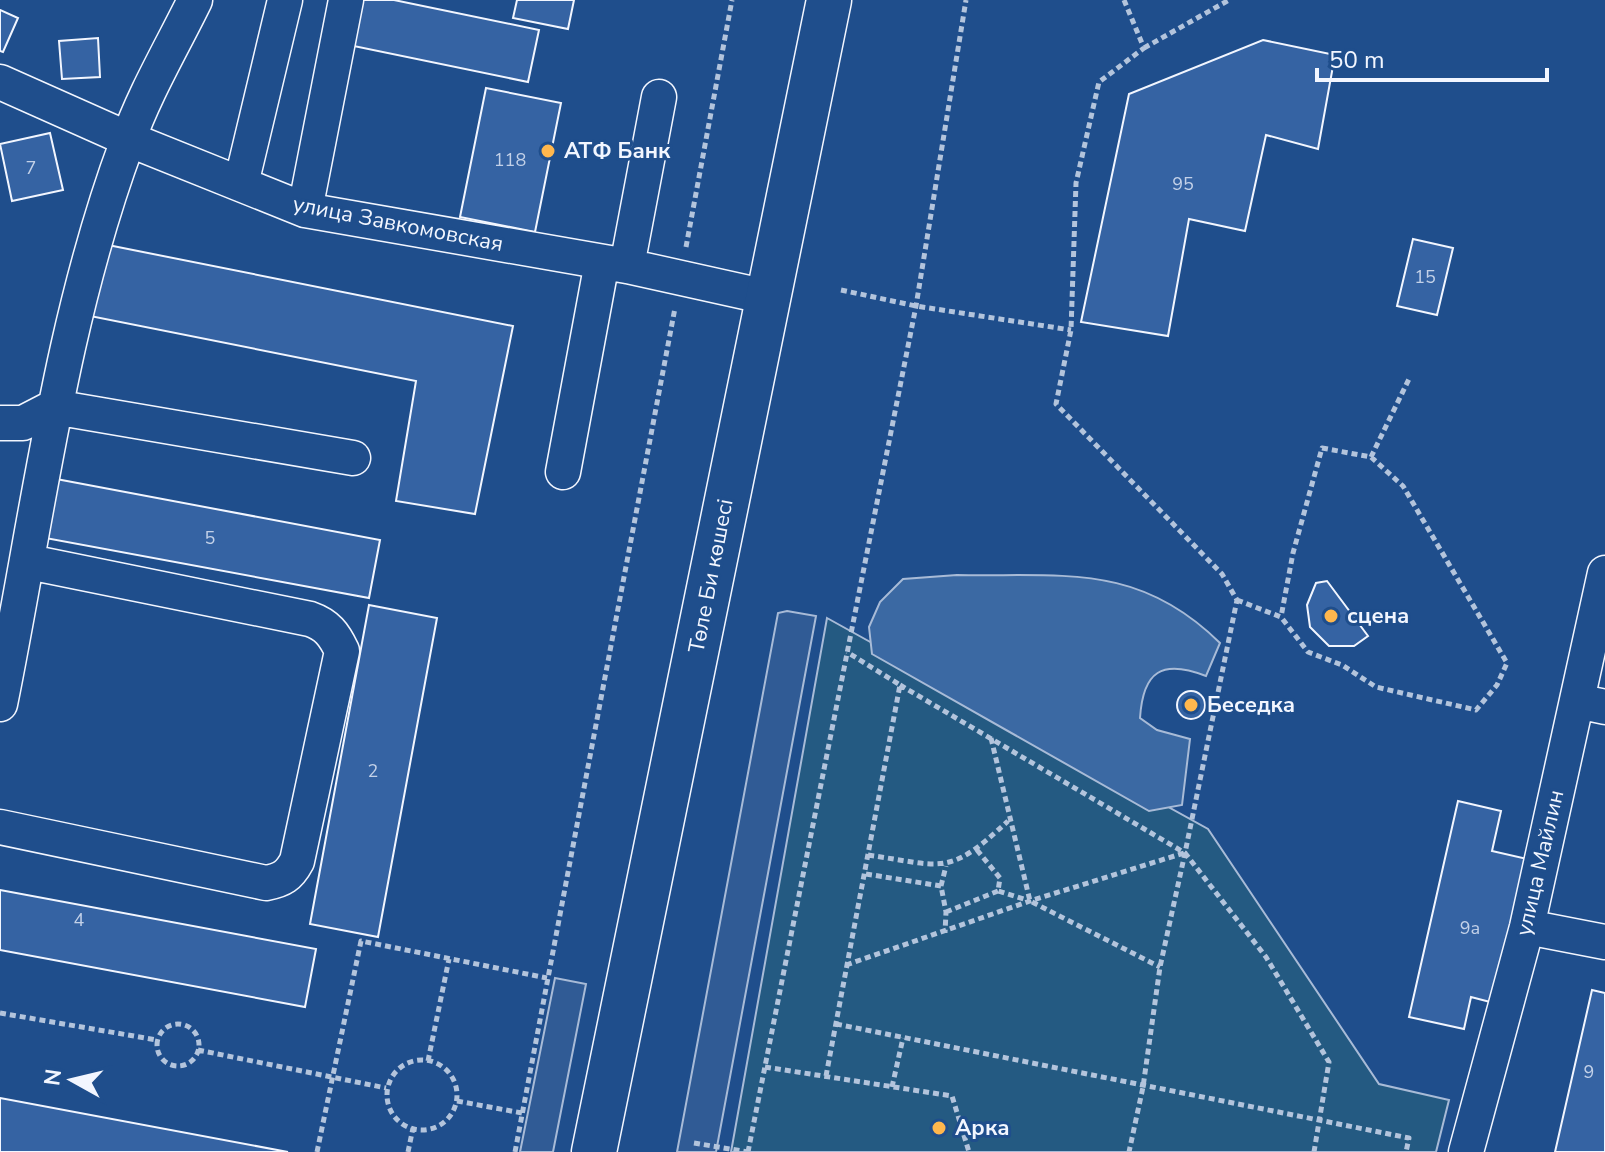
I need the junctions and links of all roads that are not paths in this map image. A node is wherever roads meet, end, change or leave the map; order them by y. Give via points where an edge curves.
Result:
1 (195, 0) edge
2 (285, 0) edge
3 (346, 0) edge
4 (829, 0) edge
5 (0, 82) edge
6 (659, 97) dead end
7 (128, 139) junction
8 (241, 184) junction
9 (305, 210) junction
10 (615, 264) junction
11 (767, 297) junction
12 (54, 407) junction
13 (0, 423) edge
14 (353, 458) dead end
15 (563, 472) dead end
16 (29, 562) junction
17 (1605, 573) edge
18 (0, 704) edge
19 (1591, 704) edge
20 (0, 827) edge
21 (1527, 927) junction
22 (1605, 942) edge
23 (594, 1152) edge
24 (1466, 1152) edge

1 - 7 street
2 - 8 street
3 - 9 street
4 - 11 main road, Төле Би көшесі
5 - 7 street, улица Завкомовская
6 - 10 street
7 - 8 street, улица Завкомовская
7 - 12 street
8 - 9 street, улица Завкомовская
9 - 10 street, улица Завкомовская
10 - 11 street, улица Завкомовская
10 - 15 street
11 - 23 main road, Төле Би көшесі
12 - 13 street via 23,423
12 - 14 street
12 - 16 street
16 - 18 street
16 - 20 street via 310,619 334,635 342,651 297,861 282,880 266,883
17 - 19 street, улица Майлин
19 - 21 street, улица Майлин
21 - 22 street
21 - 24 street, улица Майлин

